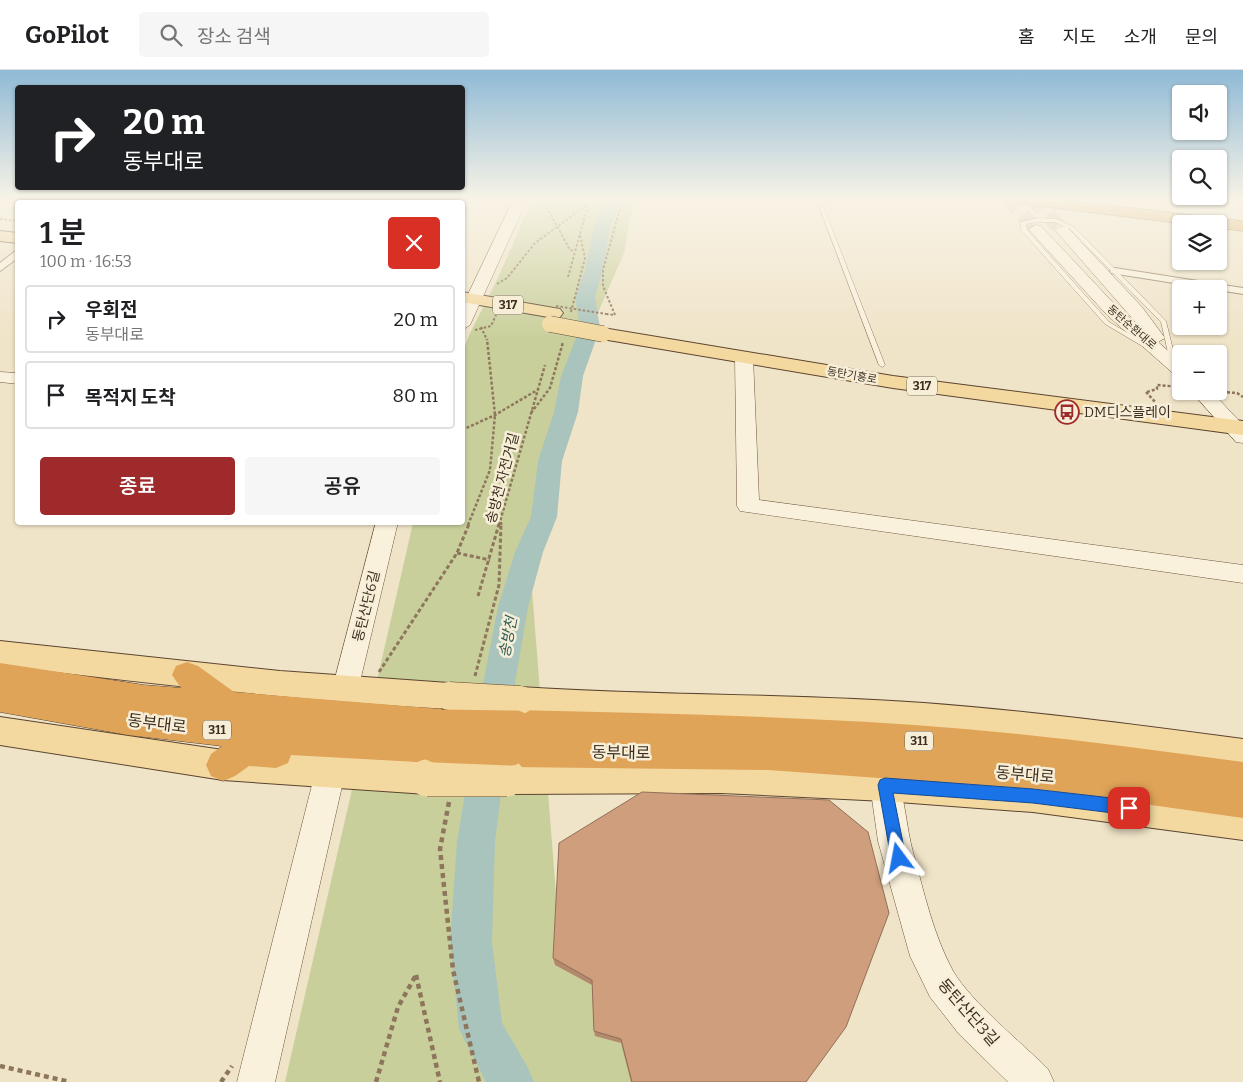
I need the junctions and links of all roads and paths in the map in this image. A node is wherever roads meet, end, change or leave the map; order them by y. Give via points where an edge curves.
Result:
1 (499, 245) edge
2 (534, 245) edge
3 (568, 245) edge
4 (577, 245) edge
5 (610, 245) edge
6 (836, 245) edge
7 (1038, 245) edge
8 (1051, 245) tunnel mouth
9 (1076, 245) tunnel mouth
10 (1090, 245) edge
11 (575, 251) junction
12 (15, 255) edge
13 (0, 268) edge
14 (1115, 270) junction
15 (496, 276) dead end
16 (568, 277) dead end
17 (1243, 291) edge
18 (467, 312) edge
19 (552, 312) junction
20 (604, 323) junction
21 (491, 326) dead end
22 (481, 327) junction
23 (1172, 349) edge
24 (744, 357) junction
25 (1172, 359) edge
26 (1172, 362) edge
27 (1172, 363) edge
28 (545, 365) dead end
29 (882, 365) junction
30 (0, 377) edge
31 (15, 379) edge
32 (1172, 387) edge
33 (540, 388) junction
34 (1146, 392) dead end
35 (1227, 396) edge
36 (1172, 397) edge
37 (1243, 397) edge
38 (1217, 400) edge
39 (495, 415) junction
40 (1240, 426) edge
41 (465, 429) edge
42 (386, 525) edge
43 (458, 553) junction
44 (490, 560) junction
45 (1243, 574) edge
46 (478, 596) dead end
47 (0, 653) edge
48 (187, 675) junction
49 (0, 676) edge
50 (355, 691) junction
51 (0, 698) edge
52 (229, 707) junction
53 (0, 731) edge
54 (433, 739) junction
55 (513, 739) junction
56 (1243, 754) edge
57 (223, 765) junction
58 (330, 773) junction
59 (1243, 778) edge
60 (885, 785) junction
61 (1243, 801) edge
62 (1243, 823) edge
63 (0, 1066) edge
64 (70, 1082) edge
65 (256, 1082) edge
66 (376, 1082) edge
67 (440, 1082) edge
68 (1036, 1082) edge

1 - 18 street
2 - 15 path via 507,278 492,285
3 - 11 path
4 - 11 path
5 - 20 path via 603,270 603,286 614,315
6 - 29 lane
7 - 27 lane via 1108,323
8 - 26 street, 동탄순환대로 via 1113,312
9 - 25 street, 동탄순환대로 via 1136,310
10 - 14 lane
11 - 16 path
12 - 13 street
14 - 17 street
14 - 23 lane via 1164,322
18 - 19 main road, 동탄기흥로 / 317
18 - 22 path
19 - 20 main road, 동탄기흥로 / 317, bridge
19 - 20 path, bridge
20 - 24 main road, 동탄기흥로 / 317
20 - 29 main road, 동탄기흥로 / 317
21 - 22 path
22 - 39 path via 487,336
24 - 40 main road, 동탄기흥로 / 317 via 1027,401
24 - 45 street via 748,506
28 - 33 path, 송방천 자전거길
29 - 36 main road, 동탄기흥로 / 317 via 1021,387
30 - 31 street
32 - 34 path via 1157,385 1157,389
33 - 39 path
33 - 44 path, 송방천 자전거길 via 529,416
35 - 37 path via 1237,393
38 - 40 main road, 동탄기흥로 / 317
39 - 41 path
39 - 43 path via 490,470
42 - 50 street, 동탄산단6길
43 - 44 path
43 - 50 path
44 - 46 path, 송방천 자전거길
47 - 48 main road, 동부대로
48 - 50 main road, 동부대로
48 - 52 highway
49 - 52 highway, 동부대로 / 311 via 144,699
50 - 54 main road, 동부대로
51 - 54 highway, 동부대로 / 311 via 128,720 283,738
52 - 54 highway, 동부대로 / 311
53 - 57 main road, 동부대로
54 - 55 highway, 동부대로 / 311, bridge
54 - 55 main road, 동부대로, bridge
54 - 57 highway via 391,760 244,750
54 - 58 main road, 동부대로
55 - 56 main road, 동부대로 via 578,705 756,709 924,718
55 - 59 highway, 동부대로 / 311 via 767,732 1045,752
55 - 60 main road, 동부대로 via 721,777
55 - 61 highway, 동부대로 / 311 via 1045,774
57 - 58 main road, 동부대로
58 - 65 street
60 - 62 main road, 동부대로 via 1033,796
60 - 68 street, 동탄산단3길 via 894,841 922,944 942,985 972,1021
63 - 64 path
66 - 67 path via 398,1007 416,975

